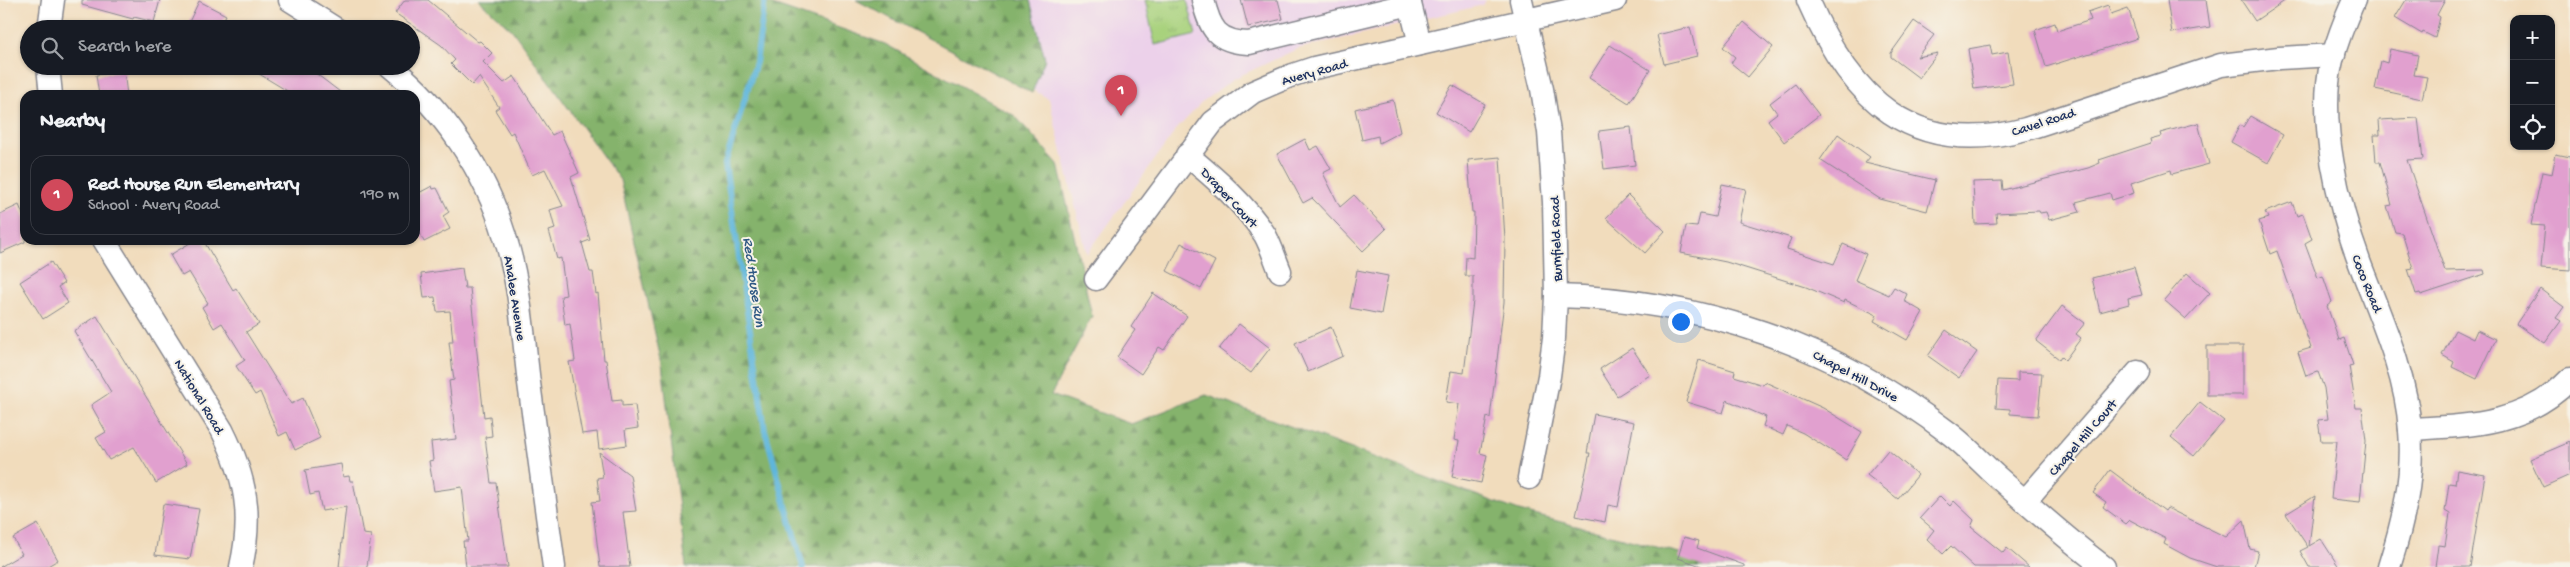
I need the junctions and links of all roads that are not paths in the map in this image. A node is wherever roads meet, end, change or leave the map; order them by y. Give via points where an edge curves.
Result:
1 (53, 0) edge
2 (290, 0) edge
3 (1202, 0) edge
4 (1615, 0) edge
5 (1808, 0) edge
6 (2354, 0) edge
7 (1410, 2) edge
8 (1523, 10) edge
9 (50, 20) edge
10 (322, 20) edge
11 (1420, 44) junction
12 (2334, 55) junction
13 (49, 75) edge
14 (400, 75) edge
15 (50, 90) edge
16 (416, 90) edge
17 (420, 94) edge
18 (1187, 155) junction
19 (107, 245) edge
20 (1280, 271) dead end
21 (1096, 279) dead end
22 (1556, 296) junction
23 (2138, 372) dead end
24 (2570, 379) edge
25 (2410, 430) junction
26 (1529, 478) dead end
27 (2024, 502) junction
28 (241, 567) edge
29 (554, 567) edge
30 (2104, 567) edge
31 (2389, 567) edge

1 - 9 street
2 - 10 street
3 - 7 street via 1209,25 1235,42 1250,43
4 - 8 street, Avery Road
5 - 12 street, Cavel Road via 1836,56 1871,99 1909,124 1961,135 2018,131 2221,65
6 - 12 street, Coco Road
7 - 11 street
8 - 11 street, Avery Road
8 - 22 street, Burnfield Road via 1549,132
11 - 18 street, Avery Road via 1314,68 1253,92 1213,122
12 - 25 street, Coco Road via 2328,125 2340,200 2361,266 2382,317 2403,388
13 - 15 street
14 - 16 street, Analee Avenue
17 - 29 street, Analee Avenue via 459,141 489,193 506,238 517,292
18 - 20 street, Draper Court via 1213,177 1254,221 1265,236
18 - 21 street, Avery Road
19 - 28 street, National Road via 232,450 247,502 246,544
22 - 26 street, Burnfield Road via 1549,376
22 - 27 street, Chapel Hill Drive via 1632,300 1695,311 1753,328 1833,360 1910,404 1951,434
23 - 27 street, Chapel Hill Court
24 - 25 street via 2526,410 2489,423
25 - 31 street, Coco Road via 2405,511
27 - 30 street, Chapel Hill Drive

